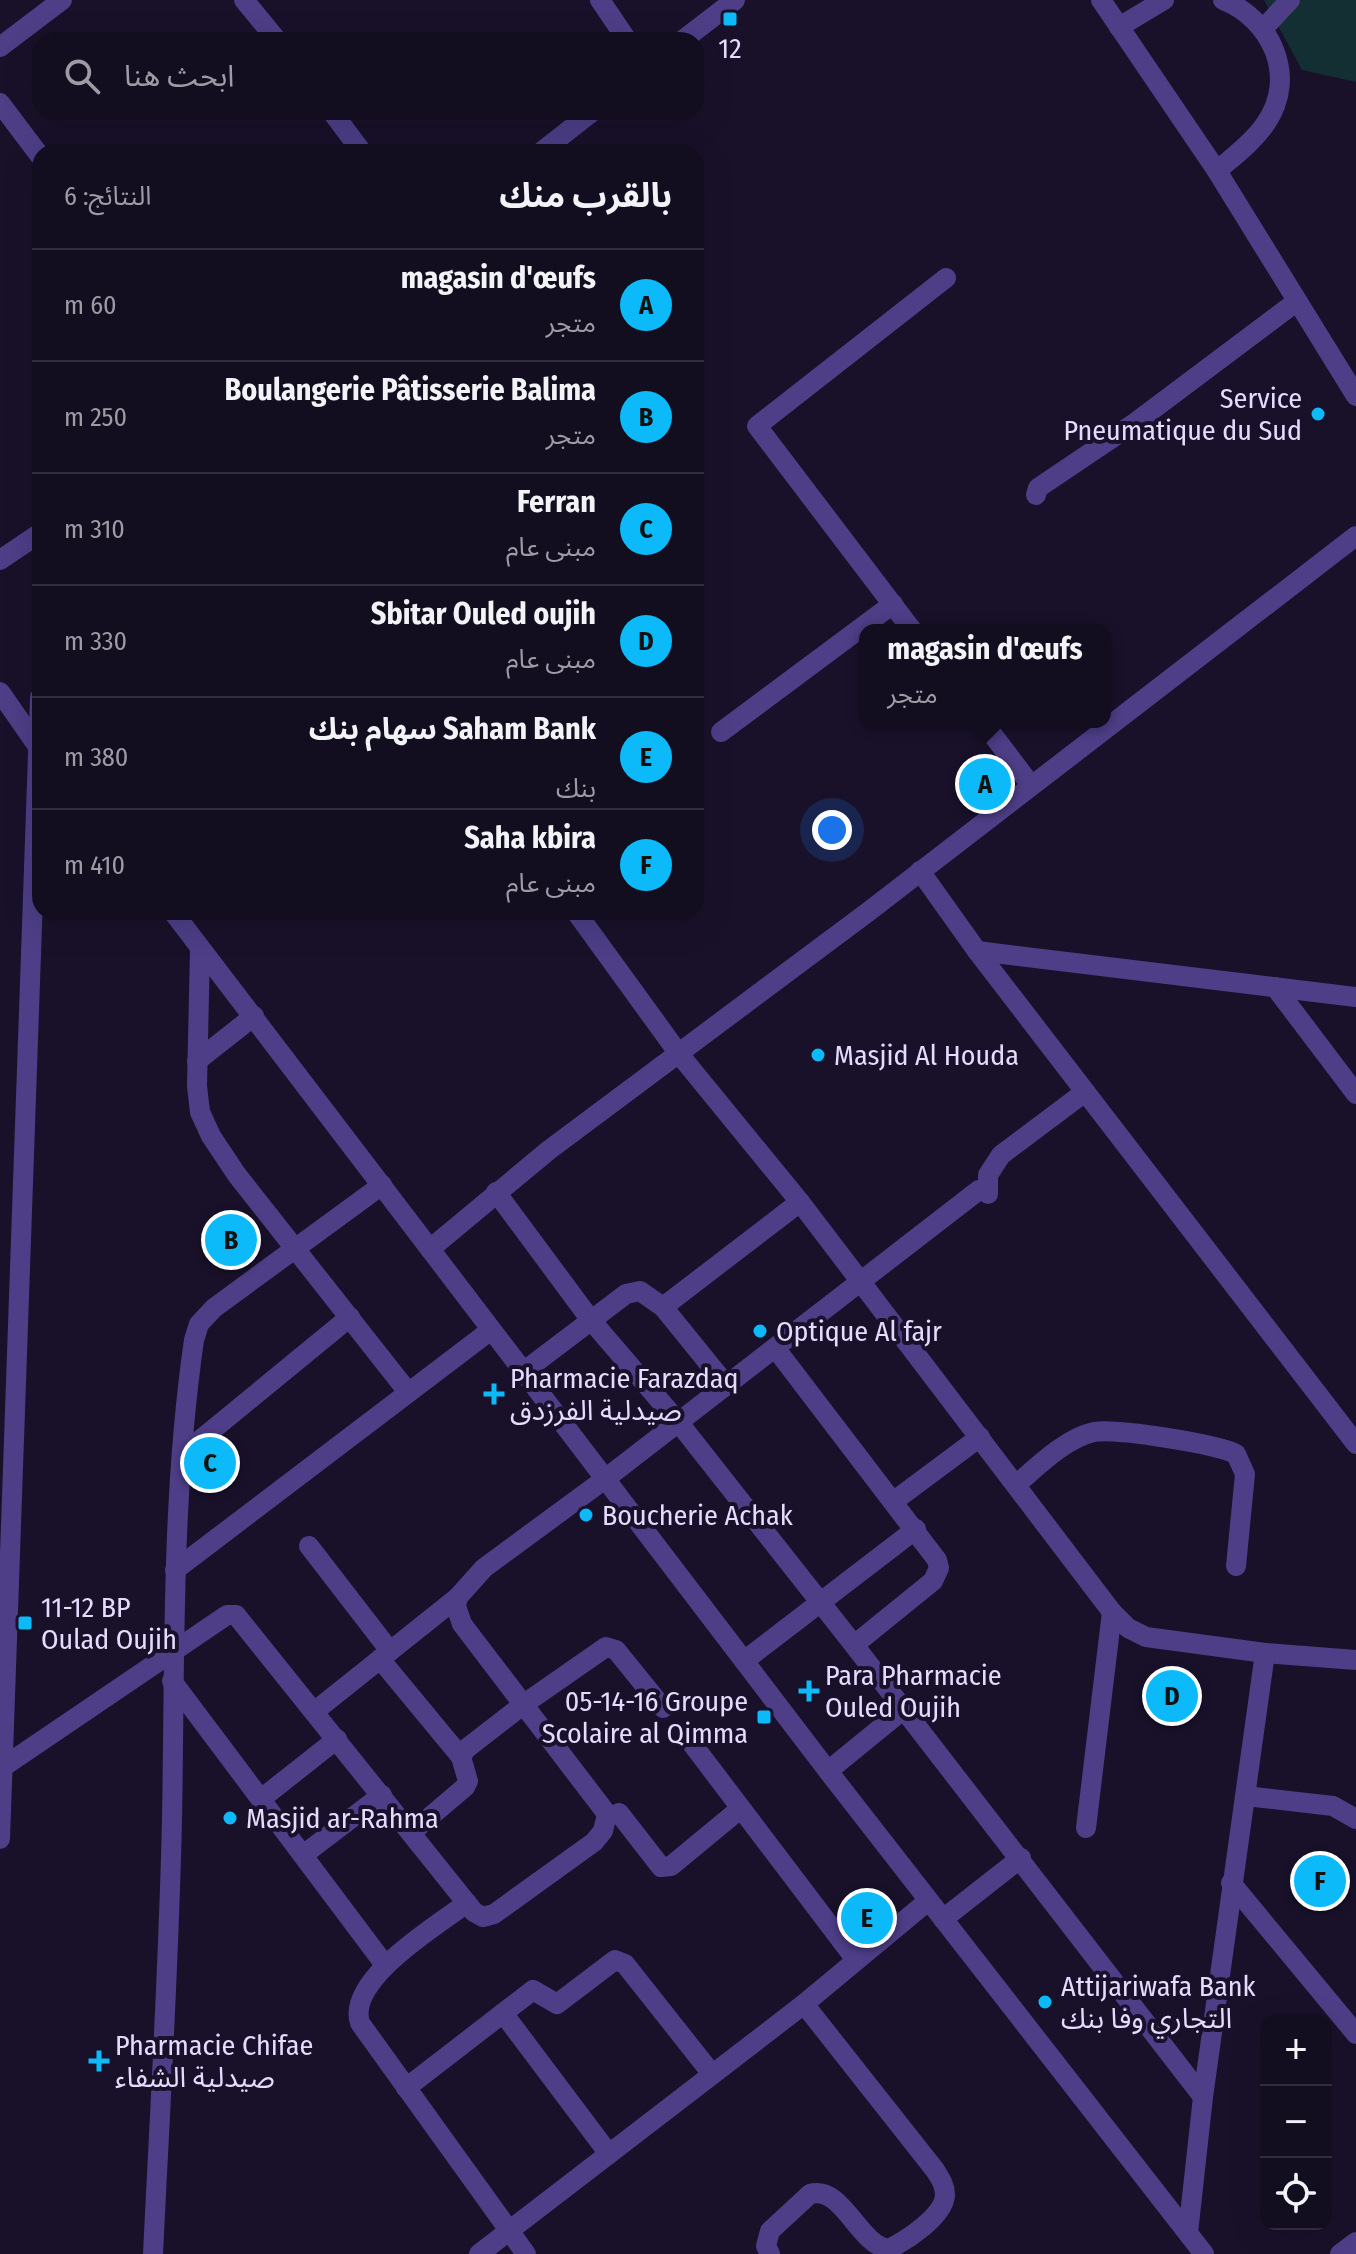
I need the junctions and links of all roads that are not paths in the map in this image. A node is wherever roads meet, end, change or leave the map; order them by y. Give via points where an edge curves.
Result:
1 (62, 0) edge
2 (244, 0) edge
3 (600, 0) edge
4 (735, 0) edge
5 (1101, 0) edge
6 (1164, 0) edge
7 (1290, 0) edge
8 (1234, 2) edge
9 (1119, 27) junction
10 (1263, 29) junction
11 (270, 32) edge
12 (622, 32) edge
13 (693, 32) edge
14 (0, 47) edge
15 (0, 103) edge
16 (338, 120) edge
17 (582, 120) edge
18 (356, 144) edge
19 (551, 144) edge
20 (32, 145) edge
21 (1217, 171) junction
22 (946, 278) dead end
23 (1296, 302) junction
24 (1356, 396) edge
25 (1036, 495) dead end
26 (1356, 536) edge
27 (32, 538) edge
28 (0, 560) edge
29 (893, 604) junction
30 (866, 624) edge
31 (908, 624) edge
32 (859, 629) edge
33 (0, 692) edge
34 (1111, 722) edge
35 (988, 728) edge
36 (1104, 728) edge
37 (721, 732) dead end
38 (32, 737) edge
39 (1030, 784) junction
40 (920, 871) junction
41 (32, 872) edge
42 (179, 920) edge
43 (582, 920) edge
44 (200, 949) junction
45 (977, 951) junction
46 (1275, 987) junction
47 (1356, 997) edge
48 (254, 1016) junction
49 (679, 1054) junction
50 (197, 1061) junction
51 (1085, 1092) junction
52 (1356, 1094) edge
53 (382, 1185) junction
54 (496, 1192) junction
55 (800, 1202) junction
56 (294, 1249) junction
57 (430, 1249) junction
58 (862, 1283) junction
59 (9, 1284) edge
60 (663, 1307) junction
61 (350, 1317) junction
62 (590, 1319) junction
63 (491, 1330) junction
64 (776, 1349) junction
65 (523, 1372) junction
66 (727, 1386) junction
67 (408, 1392) junction
68 (679, 1423) junction
69 (980, 1437) junction
70 (1356, 1444) edge
71 (183, 1454) junction
72 (605, 1479) junction
73 (1017, 1484) junction
74 (894, 1501) junction
75 (916, 1529) junction
76 (309, 1546) dead end
77 (1236, 1566) dead end
78 (175, 1570) junction
79 (458, 1597) junction
80 (820, 1603) junction
81 (1112, 1612) junction
82 (854, 1645) junction
83 (171, 1650) junction
84 (1265, 1653) junction
85 (385, 1655) junction
86 (1356, 1660) edge
87 (744, 1661) junction
88 (172, 1681) junction
89 (524, 1704) junction
90 (663, 1708) dead end
91 (904, 1709) junction
92 (315, 1711) junction
93 (337, 1739) junction
94 (693, 1745) dead end
95 (461, 1757) junction
96 (1, 1769) edge
97 (828, 1771) junction
98 (382, 1795) junction
99 (1246, 1796) junction
100 (261, 1799) junction
101 (740, 1809) junction
102 (619, 1813) dead end
103 (1356, 1819) edge
104 (1086, 1828) dead end
105 (411, 1833) junction
106 (0, 1839) edge
107 (303, 1855) junction
108 (1021, 1858) junction
109 (1231, 1883) junction
110 (928, 1901) junction
111 (467, 1903) junction
112 (943, 1919) junction
113 (856, 1960) junction
114 (385, 1965) junction
115 (804, 2004) junction
116 (503, 2013) junction
117 (1356, 2034) edge
118 (712, 2074) junction
119 (406, 2088) junction
120 (1203, 2097) junction
121 (609, 2154) junction
122 (508, 2231) junction
123 (1188, 2233) junction
124 (1356, 2242) edge
125 (153, 2254) edge
126 (479, 2254) edge
127 (526, 2254) edge
128 (770, 2254) edge
129 (1204, 2254) edge
130 (1340, 2254) edge

1 - 14 street
2 - 11 street
3 - 12 street
4 - 13 street
5 - 9 street
6 - 9 street
7 - 10 street
8 - 10 street
9 - 21 street
10 - 21 street via 1280,74 1277,99 1267,122
15 - 20 street
16 - 18 street
17 - 19 street
21 - 23 street
22 - 29 street via 757,426
23 - 24 street
23 - 25 street via 1038,488
26 - 34 street
27 - 28 street
29 - 30 street
29 - 31 street
32 - 37 street
33 - 38 street
35 - 39 street
36 - 39 street
39 - 40 street
40 - 45 street
40 - 49 street
41 - 59 street
42 - 44 street
43 - 49 street
44 - 48 street
44 - 50 street
45 - 46 street
45 - 51 street
46 - 47 street
46 - 52 street
48 - 50 street
48 - 53 street
49 - 54 street
49 - 55 street
50 - 56 street via 200,1112 211,1136
51 - 58 street via 1001,1155 984,1192
51 - 70 street
53 - 56 street
53 - 57 street
54 - 57 street
54 - 62 street
55 - 58 street
55 - 60 street
56 - 61 street
56 - 71 street via 199,1324
57 - 63 street
58 - 64 street
58 - 69 street
59 - 96 street
60 - 62 street via 646,1294 632,1292
60 - 66 street
61 - 67 street
61 - 71 street
62 - 65 street
62 - 68 street
63 - 65 street
63 - 67 street
64 - 66 street
64 - 74 street
65 - 72 street
66 - 68 street
67 - 78 street
68 - 72 street
68 - 80 street
69 - 73 street
69 - 74 street
71 - 78 street
72 - 79 street via 484,1568
72 - 87 street
73 - 77 street via 1060,1450 1096,1432 1226,1449 1236,1454 1245,1474
73 - 81 street
74 - 75 street
75 - 80 street
75 - 82 street via 937,1560 937,1575
76 - 85 street
78 - 83 street
79 - 85 street
79 - 89 street via 462,1624
80 - 82 street
80 - 87 street
81 - 84 street via 1146,1637
81 - 104 street
82 - 91 street
83 - 88 street
83 - 92 street via 227,1615 236,1615
83 - 96 street
84 - 86 street
84 - 99 street
85 - 92 street
85 - 95 street
87 - 97 street
88 - 100 street
88 - 125 street via 172,1819
89 - 90 street via 606,1647 616,1650
89 - 95 street
89 - 111 street via 602,1804 606,1823 594,1842 494,1914 478,1916
91 - 97 street
91 - 108 street
92 - 93 street
93 - 98 street
93 - 100 street
94 - 101 street
95 - 105 street via 465,1787
96 - 106 street
97 - 110 street
98 - 105 street
98 - 107 street
99 - 103 street via 1333,1806
99 - 109 street
100 - 107 street
101 - 102 street via 671,1866 661,1867
101 - 113 street
105 - 111 street
107 - 114 street
108 - 112 street
108 - 120 street
109 - 117 street
109 - 120 street
110 - 112 street
110 - 113 street
111 - 114 street
112 - 123 street
113 - 115 street
114 - 119 street via 360,1999 357,2014
115 - 118 street
115 - 128 street via 935,2170 944,2199 934,2215 889,2249 877,2245 828,2196 810,2194 770,2231
116 - 118 street via 533,1990 557,2004 620,1960
116 - 119 street
116 - 121 street
118 - 121 street
119 - 122 street
120 - 123 street
121 - 122 street
122 - 126 street
122 - 127 street
123 - 129 street
124 - 130 street

